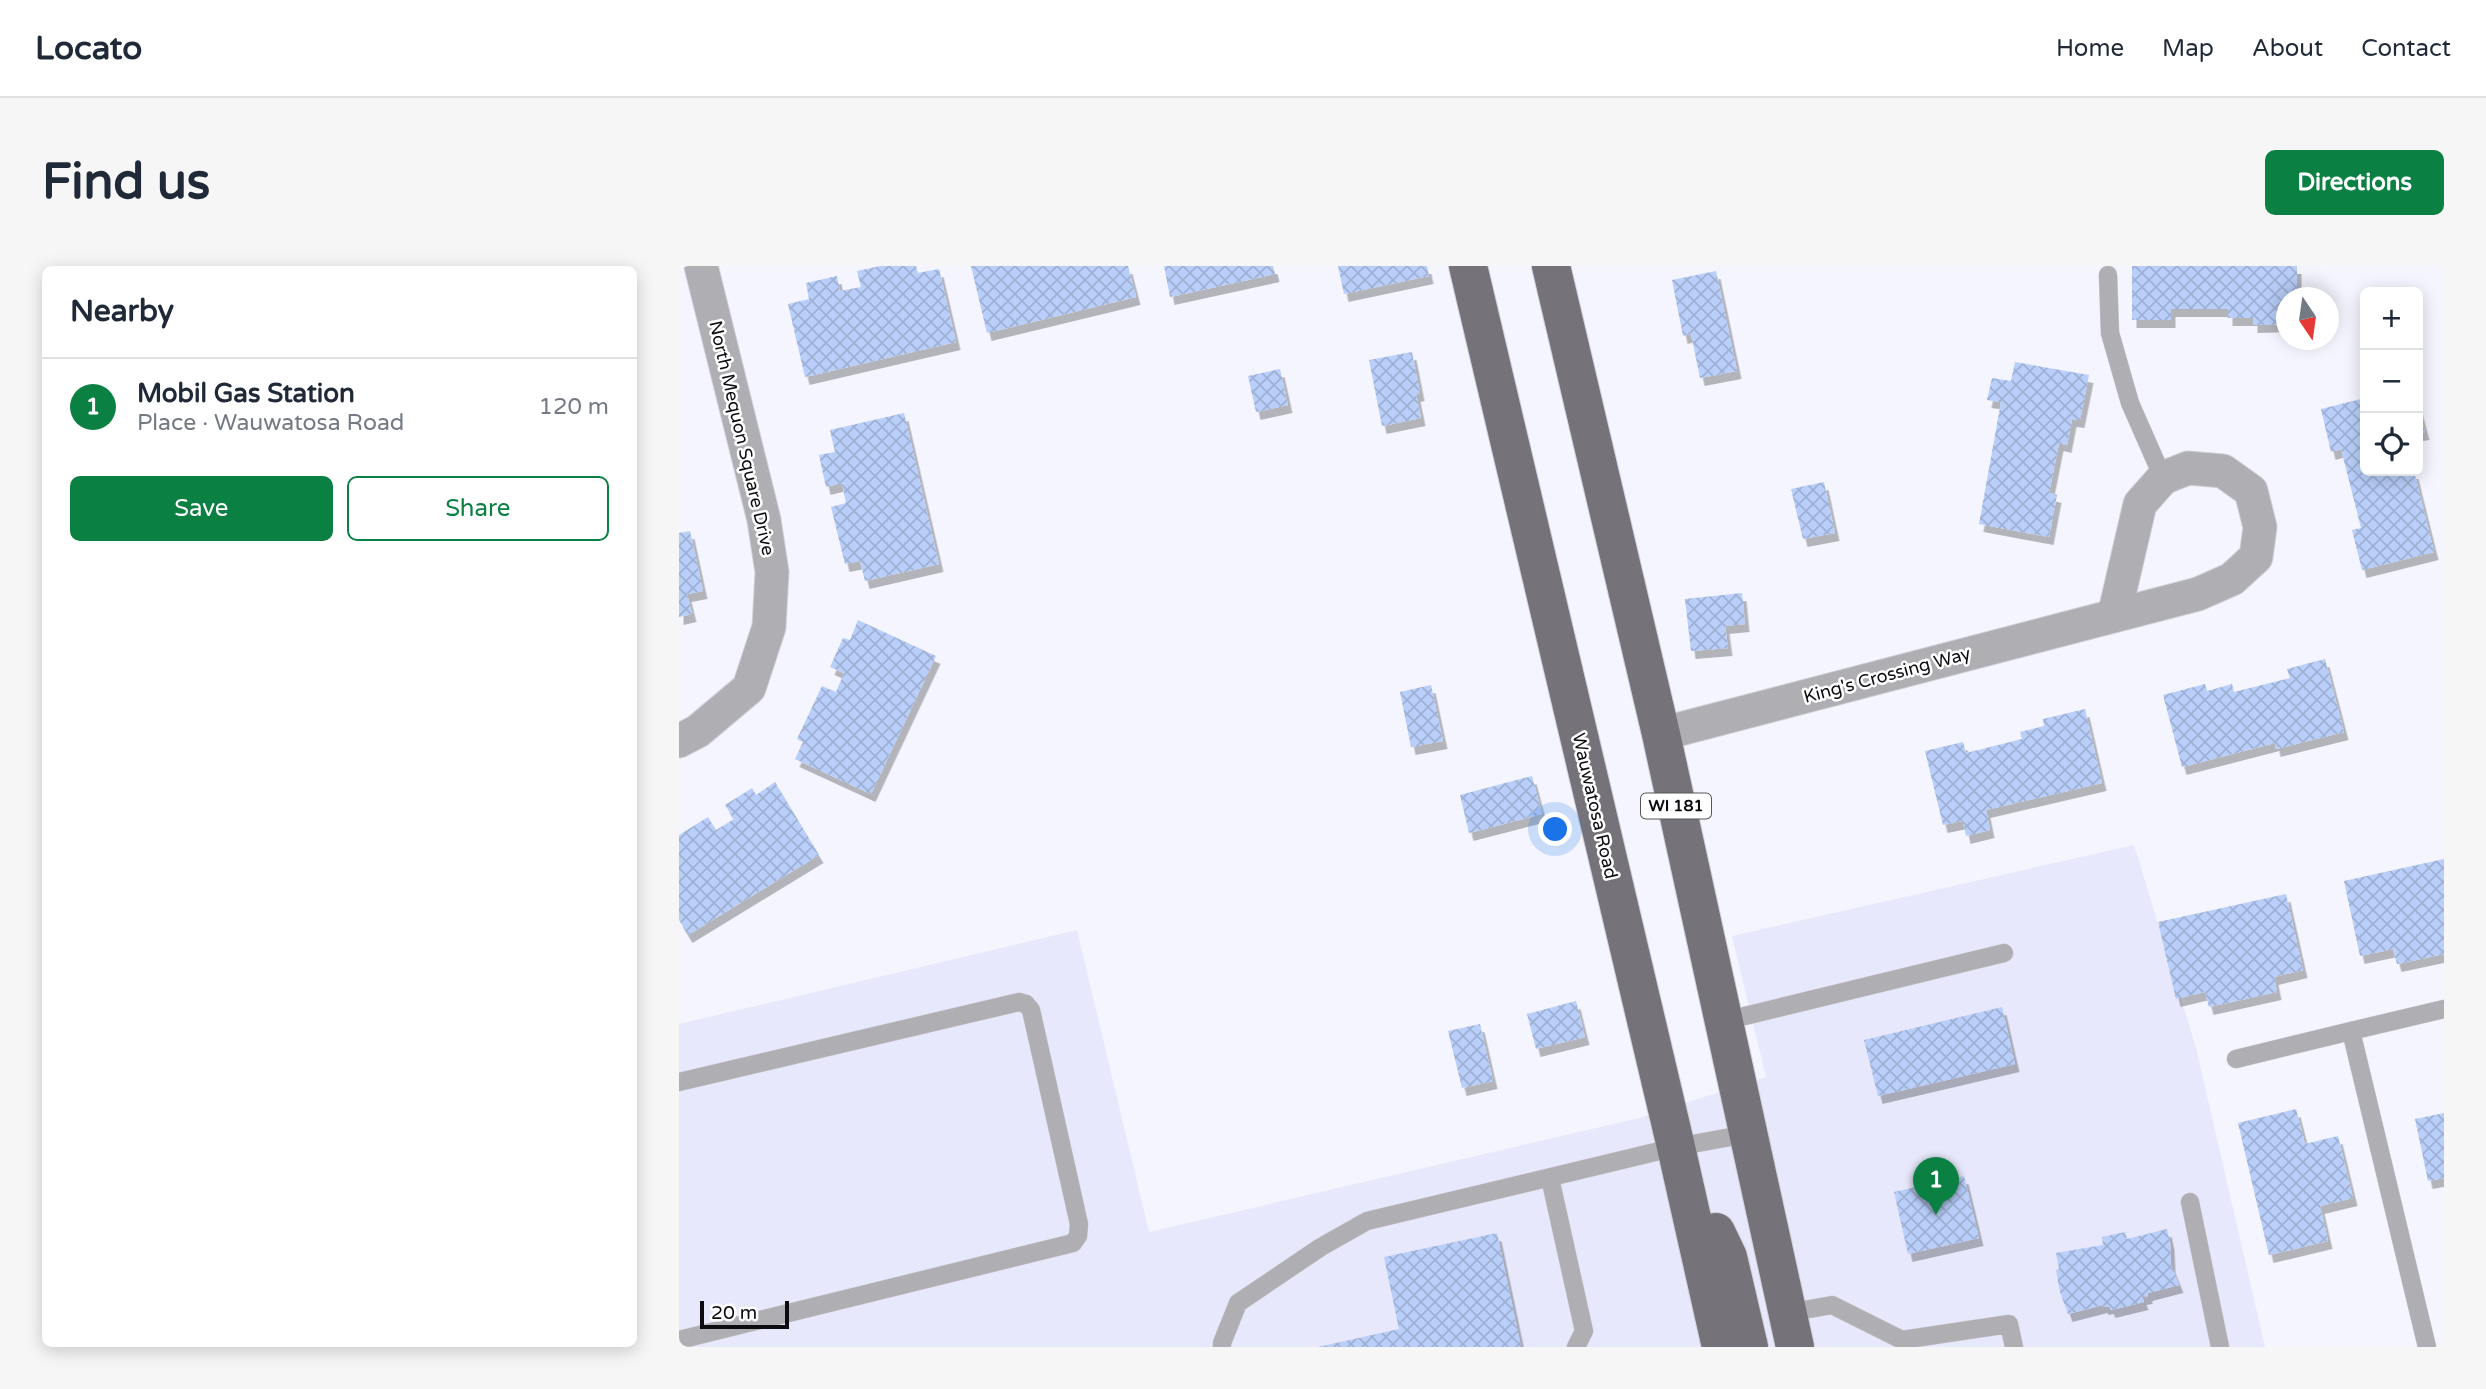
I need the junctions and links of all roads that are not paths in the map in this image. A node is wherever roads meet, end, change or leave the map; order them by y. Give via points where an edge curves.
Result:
1 (701, 266) edge
2 (1468, 266) edge
3 (1551, 266) edge
4 (2108, 275) dead end
5 (2163, 478) junction
6 (2113, 616) junction
7 (1661, 734) junction
8 (679, 741) edge
9 (2004, 953) dead end
10 (2444, 1009) edge
11 (1724, 1021) junction
12 (2351, 1031) junction
13 (2236, 1059) dead end
14 (679, 1082) edge
15 (1747, 1134) junction
16 (1676, 1147) junction
17 (1550, 1178) junction
18 (2190, 1202) dead end
19 (1791, 1330) edge
20 (679, 1340) edge
21 (1223, 1347) edge
22 (1576, 1347) edge
23 (1721, 1347) edge
24 (1749, 1347) edge
25 (2014, 1347) edge
26 (2219, 1347) edge
27 (2427, 1347) edge

1 - 8 street, North Mequon Square Drive via 764,520 772,572 769,626 749,688
2 - 16 main road, Wauwatosa Road
3 - 7 main road, WI 181
4 - 5 lane via 2109,333 2130,403
5 - 6 street via 2140,503
5 - 6 street, King's Crossing Way via 2188,468 2223,471 2251,491 2260,527 2256,557 2232,579 2198,594
6 - 7 street, King's Crossing Way
7 - 11 main road, WI 181
9 - 11 lane
10 - 12 lane
11 - 15 main road, WI 181
12 - 13 lane
12 - 27 lane
14 - 20 lane via 1026,1004 1079,1224 1073,1243
15 - 16 lane
15 - 19 main road, WI 181
16 - 17 lane
16 - 23 main road, Wauwatosa Road
16 - 24 main road via 1728,1257
17 - 21 lane via 1367,1221 1238,1303
17 - 22 lane via 1584,1331
18 - 26 lane
19 - 25 lane via 1832,1305 1902,1340 2009,1324

